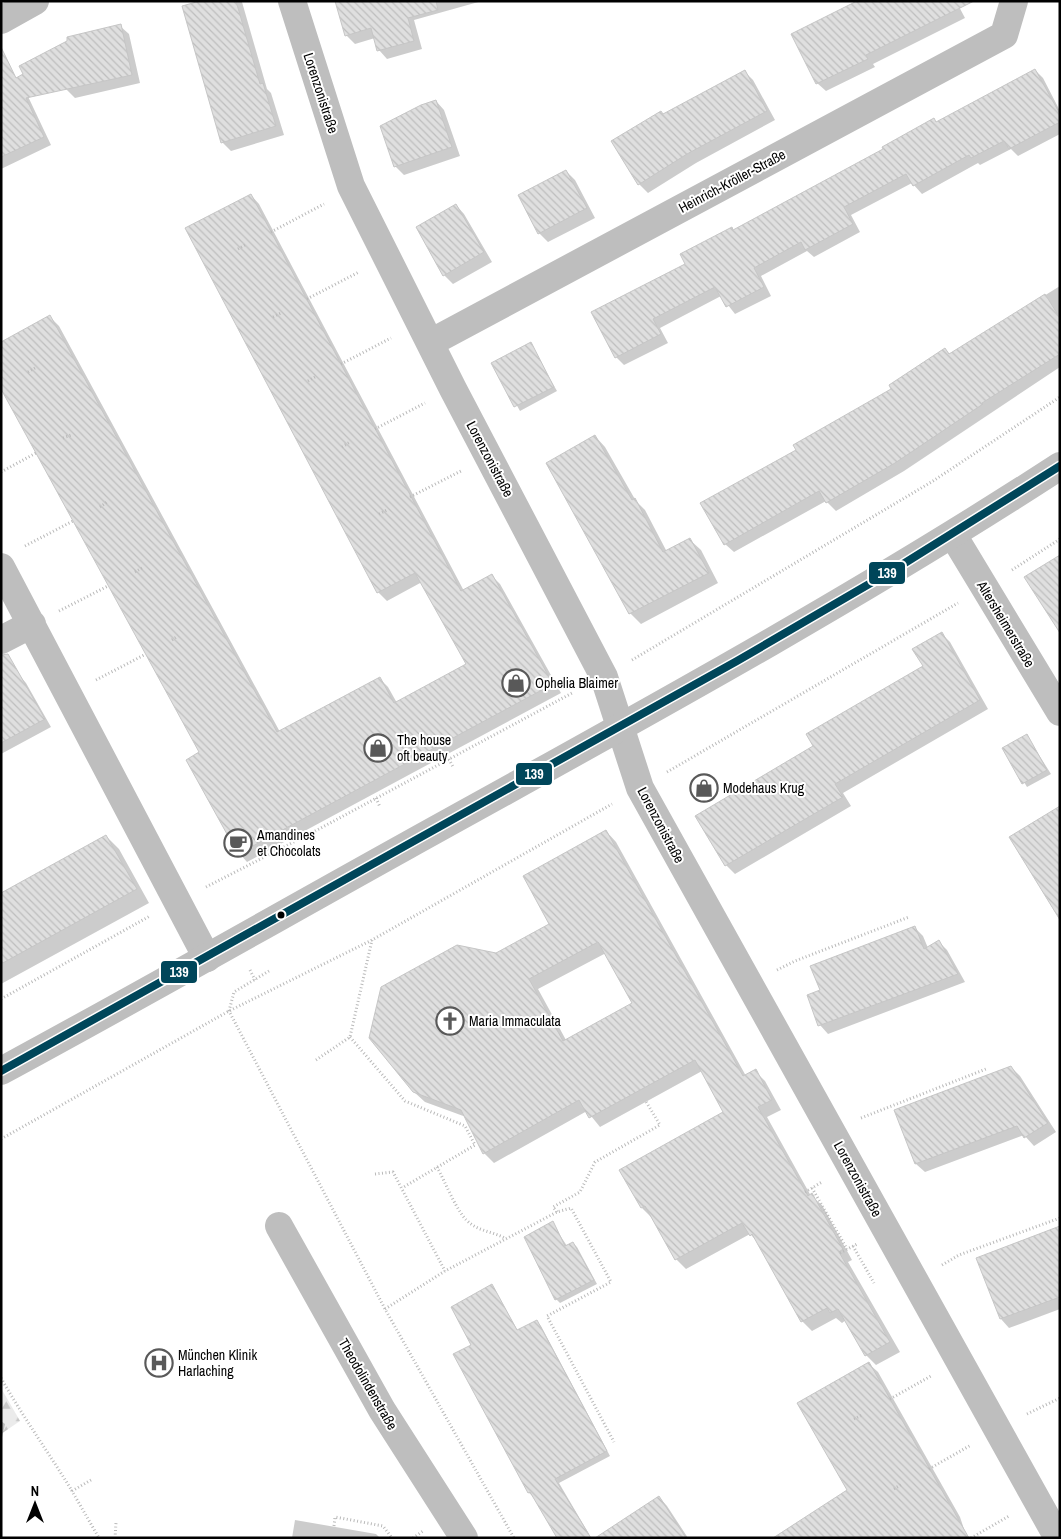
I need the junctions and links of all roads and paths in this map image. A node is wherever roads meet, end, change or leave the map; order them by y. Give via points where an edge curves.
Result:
1 (35, 1) edge
2 (292, 1) edge
3 (1014, 1) edge
4 (1, 20) edge
5 (352, 189) junction
6 (271, 232) dead end
7 (245, 245) dead end
8 (238, 249) dead end
9 (386, 258) junction
10 (306, 299) dead end
11 (281, 313) dead end
12 (273, 316) dead end
13 (424, 333) junction
14 (341, 364) dead end
15 (35, 368) dead end
16 (28, 372) dead end
17 (315, 377) dead end
18 (308, 381) dead end
19 (453, 389) junction
20 (1060, 398) edge
21 (375, 429) dead end
22 (70, 435) dead end
23 (63, 438) dead end
24 (350, 442) dead end
25 (342, 447) dead end
26 (36, 453) dead end
27 (489, 456) junction
28 (1060, 466) edge
29 (1, 472) edge
30 (410, 497) dead end
31 (107, 502) dead end
32 (100, 507) dead end
33 (386, 510) dead end
34 (379, 514) dead end
35 (73, 521) dead end
36 (953, 535) junction
37 (1060, 539) edge
38 (9, 559) edge
39 (142, 568) dead end
40 (135, 572) dead end
41 (108, 586) dead end
42 (984, 588) junction
43 (32, 624) junction
44 (178, 636) dead end
45 (1, 640) edge
46 (172, 640) dead end
47 (144, 655) dead end
48 (604, 677) junction
49 (69, 695) junction
50 (1060, 712) edge
51 (621, 728) junction
52 (450, 759) junction
53 (453, 767) dead end
54 (640, 788) junction
55 (376, 798) junction
56 (380, 807) dead end
57 (176, 902) junction
58 (909, 917) dead end
59 (372, 940) junction
60 (207, 958) junction
61 (269, 971) dead end
62 (750, 986) junction
63 (1, 1000) edge
64 (229, 1011) junction
65 (350, 1037) junction
66 (316, 1060) dead end
67 (986, 1069) dead end
68 (1, 1072) edge
69 (645, 1100) dead end
70 (832, 1133) junction
71 (1, 1139) edge
72 (437, 1167) junction
73 (375, 1174) dead end
74 (402, 1188) junction
75 (812, 1188) dead end
76 (556, 1212) junction
77 (1060, 1218) edge
78 (280, 1226) dead end
79 (506, 1239) junction
80 (854, 1246) dead end
81 (847, 1249) dead end
82 (446, 1271) junction
83 (915, 1281) junction
84 (874, 1283) dead end
85 (385, 1309) junction
86 (959, 1360) junction
87 (1, 1378) edge
88 (890, 1399) dead end
89 (862, 1415) dead end
90 (854, 1419) dead end
91 (998, 1430) junction
92 (614, 1442) dead end
93 (930, 1468) dead end
94 (91, 1480) dead end
95 (902, 1484) dead end
96 (894, 1489) dead end
97 (72, 1491) junction
98 (1037, 1500) junction
99 (116, 1523) dead end
100 (334, 1526) dead end
101 (99, 1538) edge
102 (115, 1538) edge
103 (392, 1538) edge
104 (464, 1538) edge
105 (514, 1538) edge
106 (971, 1538) edge
107 (1058, 1538) edge

1 - 4 street
2 - 5 street, Lorenzonistraße
3 - 13 street, Heinrich-Kröller-Straße via 1004,35
5 - 6 path
5 - 9 street, Lorenzonistraße
7 - 8 path
9 - 10 path
9 - 13 street, Lorenzonistraße
11 - 12 path
13 - 14 path
13 - 19 street, Lorenzonistraße
15 - 16 path
17 - 18 path
19 - 21 path
19 - 27 street, Lorenzonistraße
20 - 48 path via 934,481
22 - 23 path
24 - 25 path
26 - 29 path
27 - 30 path
27 - 48 street, Lorenzonistraße
28 - 36 street
31 - 32 path
33 - 34 path
35 - 38 path
36 - 42 street, Altersheimerstraße
36 - 51 street
37 - 42 path
38 - 43 street
39 - 40 path
41 - 43 path
42 - 50 street, Altersheimerstraße
42 - 54 path
43 - 45 street
43 - 49 street
44 - 46 path
47 - 49 path
48 - 51 street, Lorenzonistraße
48 - 52 path
49 - 57 street
51 - 54 street, Lorenzonistraße
51 - 60 street
52 - 53 path
52 - 55 path
54 - 59 path
54 - 62 street, Lorenzonistraße
55 - 56 path
55 - 57 path
57 - 60 street
57 - 63 path
58 - 62 path via 794,961
59 - 64 path
59 - 65 path
60 - 68 street
61 - 64 path via 234,992
62 - 70 street, Lorenzonistraße
64 - 71 path
64 - 85 path
65 - 66 path
65 - 72 path via 405,1101 467,1125 475,1145
67 - 70 path via 867,1114
69 - 76 path via 660,1125 595,1162 580,1192 553,1206
70 - 83 street, Lorenzonistraße
72 - 74 path
72 - 79 path via 469,1223
73 - 74 path via 393,1172
74 - 82 path
75 - 81 path
76 - 79 path
76 - 92 path via 571,1208 612,1282 547,1316
77 - 83 path via 958,1255
78 - 104 street, Theodolindenstraße via 382,1410
79 - 82 path
80 - 84 path
82 - 85 path
83 - 86 street, Lorenzonistraße
85 - 105 path
86 - 88 path
86 - 91 street, Lorenzonistraße
87 - 97 path
89 - 90 path
91 - 93 path
91 - 98 street, Lorenzonistraße
94 - 97 path
95 - 96 path
97 - 101 path
98 - 106 path
98 - 107 street, Lorenzonistraße
99 - 102 path
100 - 103 path via 335,1517 383,1526

